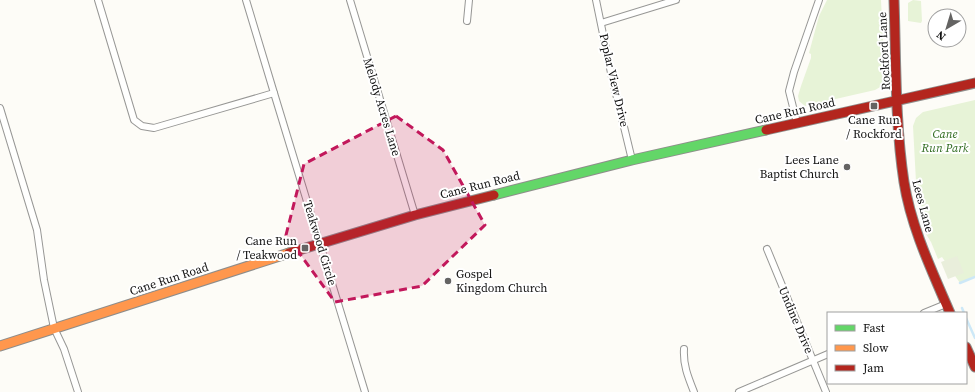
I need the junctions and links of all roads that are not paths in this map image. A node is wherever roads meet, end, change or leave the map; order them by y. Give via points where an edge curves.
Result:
1 (98, 0) edge
2 (246, 0) edge
3 (350, 0) edge
4 (469, 0) edge
5 (596, 0) edge
6 (676, 0) edge
7 (819, 0) edge
8 (894, 0) edge
9 (467, 21) dead end
10 (600, 22) junction
11 (975, 83) edge
12 (274, 93) junction
13 (899, 100) junction
14 (0, 108) edge
15 (797, 123) junction
16 (632, 160) junction
17 (414, 215) junction
18 (320, 243) junction
19 (767, 249) dead end
20 (946, 304) junction
21 (926, 312) edge
22 (950, 312) edge
23 (54, 328) junction
24 (0, 346) edge
25 (684, 349) dead end
26 (967, 349) edge
27 (827, 354) edge
28 (813, 360) junction
29 (975, 367) edge
30 (78, 392) edge
31 (364, 392) edge
32 (694, 392) edge
33 (739, 392) edge
34 (826, 392) edge

1 - 12 street via 134,120 142,126 158,127
2 - 12 street, Teakwood Circle
3 - 17 street, Melody Acres Lane
4 - 9 street
5 - 10 street, Poplar View Drive
6 - 10 street
7 - 15 street via 789,91
8 - 13 main road, Rockford Lane
10 - 16 street, Poplar View Drive
11 - 13 main road, Cane Run Road
12 - 18 street, Teakwood Circle
13 - 15 main road, Cane Run Road
13 - 20 main road, Lees Lane via 900,150 904,183 920,241
14 - 23 street via 37,230
15 - 16 main road, Cane Run Road
16 - 17 main road, Cane Run Road
17 - 18 main road, Cane Run Road
18 - 23 main road, Cane Run Road
18 - 31 street, Teakwood Circle
19 - 28 street, Undine Drive
20 - 21 street
20 - 22 main road, Lees Lane
23 - 24 main road, Cane Run Road
23 - 30 street
25 - 32 street via 683,360
26 - 29 main road
27 - 28 street
28 - 33 street
28 - 34 street, Undine Drive

